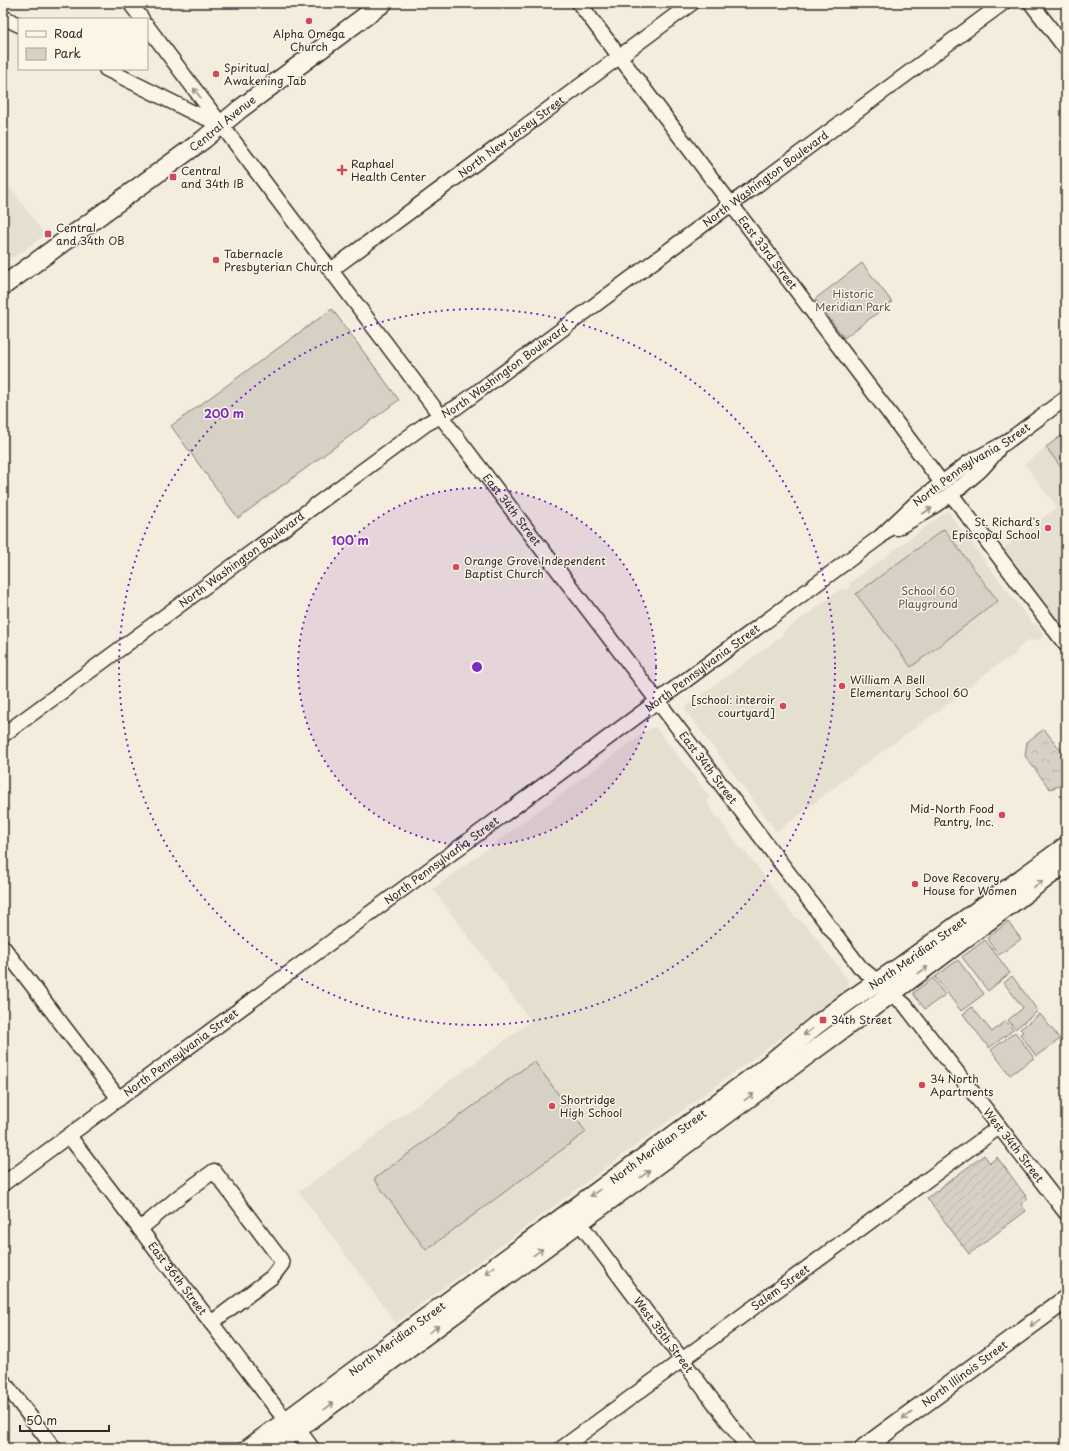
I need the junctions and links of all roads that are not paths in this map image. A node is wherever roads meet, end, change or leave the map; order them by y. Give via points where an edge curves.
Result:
1 (130, 3) edge
2 (383, 3) edge
3 (579, 3) edge
4 (692, 3) edge
5 (1003, 3) edge
6 (1031, 3) edge
7 (3, 17) edge
8 (141, 18) edge
9 (18, 24) edge
10 (148, 27) edge
11 (1066, 49) edge
12 (619, 56) junction
13 (108, 70) edge
14 (221, 125) junction
15 (731, 204) junction
16 (331, 270) junction
17 (3, 286) edge
18 (1066, 398) edge
19 (441, 416) junction
20 (947, 488) junction
21 (1066, 645) edge
22 (658, 701) junction
23 (3, 735) edge
24 (1066, 846) edge
25 (1066, 863) edge
26 (3, 947) edge
27 (884, 988) junction
28 (119, 1099) junction
29 (999, 1127) junction
30 (69, 1136) junction
31 (3, 1184) edge
32 (1066, 1213) edge
33 (579, 1222) junction
34 (140, 1228) junction
35 (1066, 1300) edge
36 (211, 1323) junction
37 (682, 1360) junction
38 (3, 1381) edge
39 (292, 1425) junction
40 (54, 1448) edge
41 (249, 1448) edge
42 (272, 1448) edge
43 (312, 1448) edge
44 (562, 1448) edge
45 (748, 1448) edge
46 (864, 1448) edge

1 - 8 street
2 - 14 main road, Central Avenue
3 - 12 street, East 33rd Street
4 - 12 street, North New Jersey Street
5 - 15 street, North Washington Boulevard
6 - 11 street
7 - 9 street
14 -> 10 street, East 34th Street
12 - 15 street, East 33rd Street
12 - 16 street, North New Jersey Street
13 - 14 street
14 - 16 street, East 34th Street
14 - 17 main road, Central Avenue
15 - 19 street, North Washington Boulevard
15 - 20 street, East 33rd Street
16 - 19 street, East 34th Street
18 - 20 street, North Pennsylvania Street via 1005,443 977,474
19 - 22 street, East 34th Street
19 - 23 street, North Washington Boulevard via 426,424
20 - 21 street, East 33rd Street
20 - 22 street, North Pennsylvania Street via 926,512 880,537
22 - 27 street, East 34th Street via 860,967
22 - 28 street, North Pennsylvania Street
24 - 27 main road, North Meridian Street via 971,916
27 -> 25 main road, North Meridian Street
26 - 28 street
27 - 29 street, West 34th Street via 905,1005
33 -> 27 main road, North Meridian Street
27 -> 39 main road, North Meridian Street via 814,1026 758,1073
28 - 30 street, North Pennsylvania Street
29 - 32 street, West 34th Street
29 - 37 street, Salem Street
30 - 31 street, North Pennsylvania Street
30 - 34 street, East 36th Street
33 - 37 street, West 35th Street
39 -> 33 main road, North Meridian Street
34 - 36 street, East 36th Street
34 - 36 street via 214,1171 282,1260 282,1264 272,1277
35 -> 46 main road, North Illinois Street
36 - 39 street, East 36th Street
37 - 44 street, Salem Street
37 - 45 street, West 35th Street
38 - 40 street
39 - 41 main road, North Meridian Street
39 - 42 main road, North Meridian Street
39 - 43 street, East 36th Street

